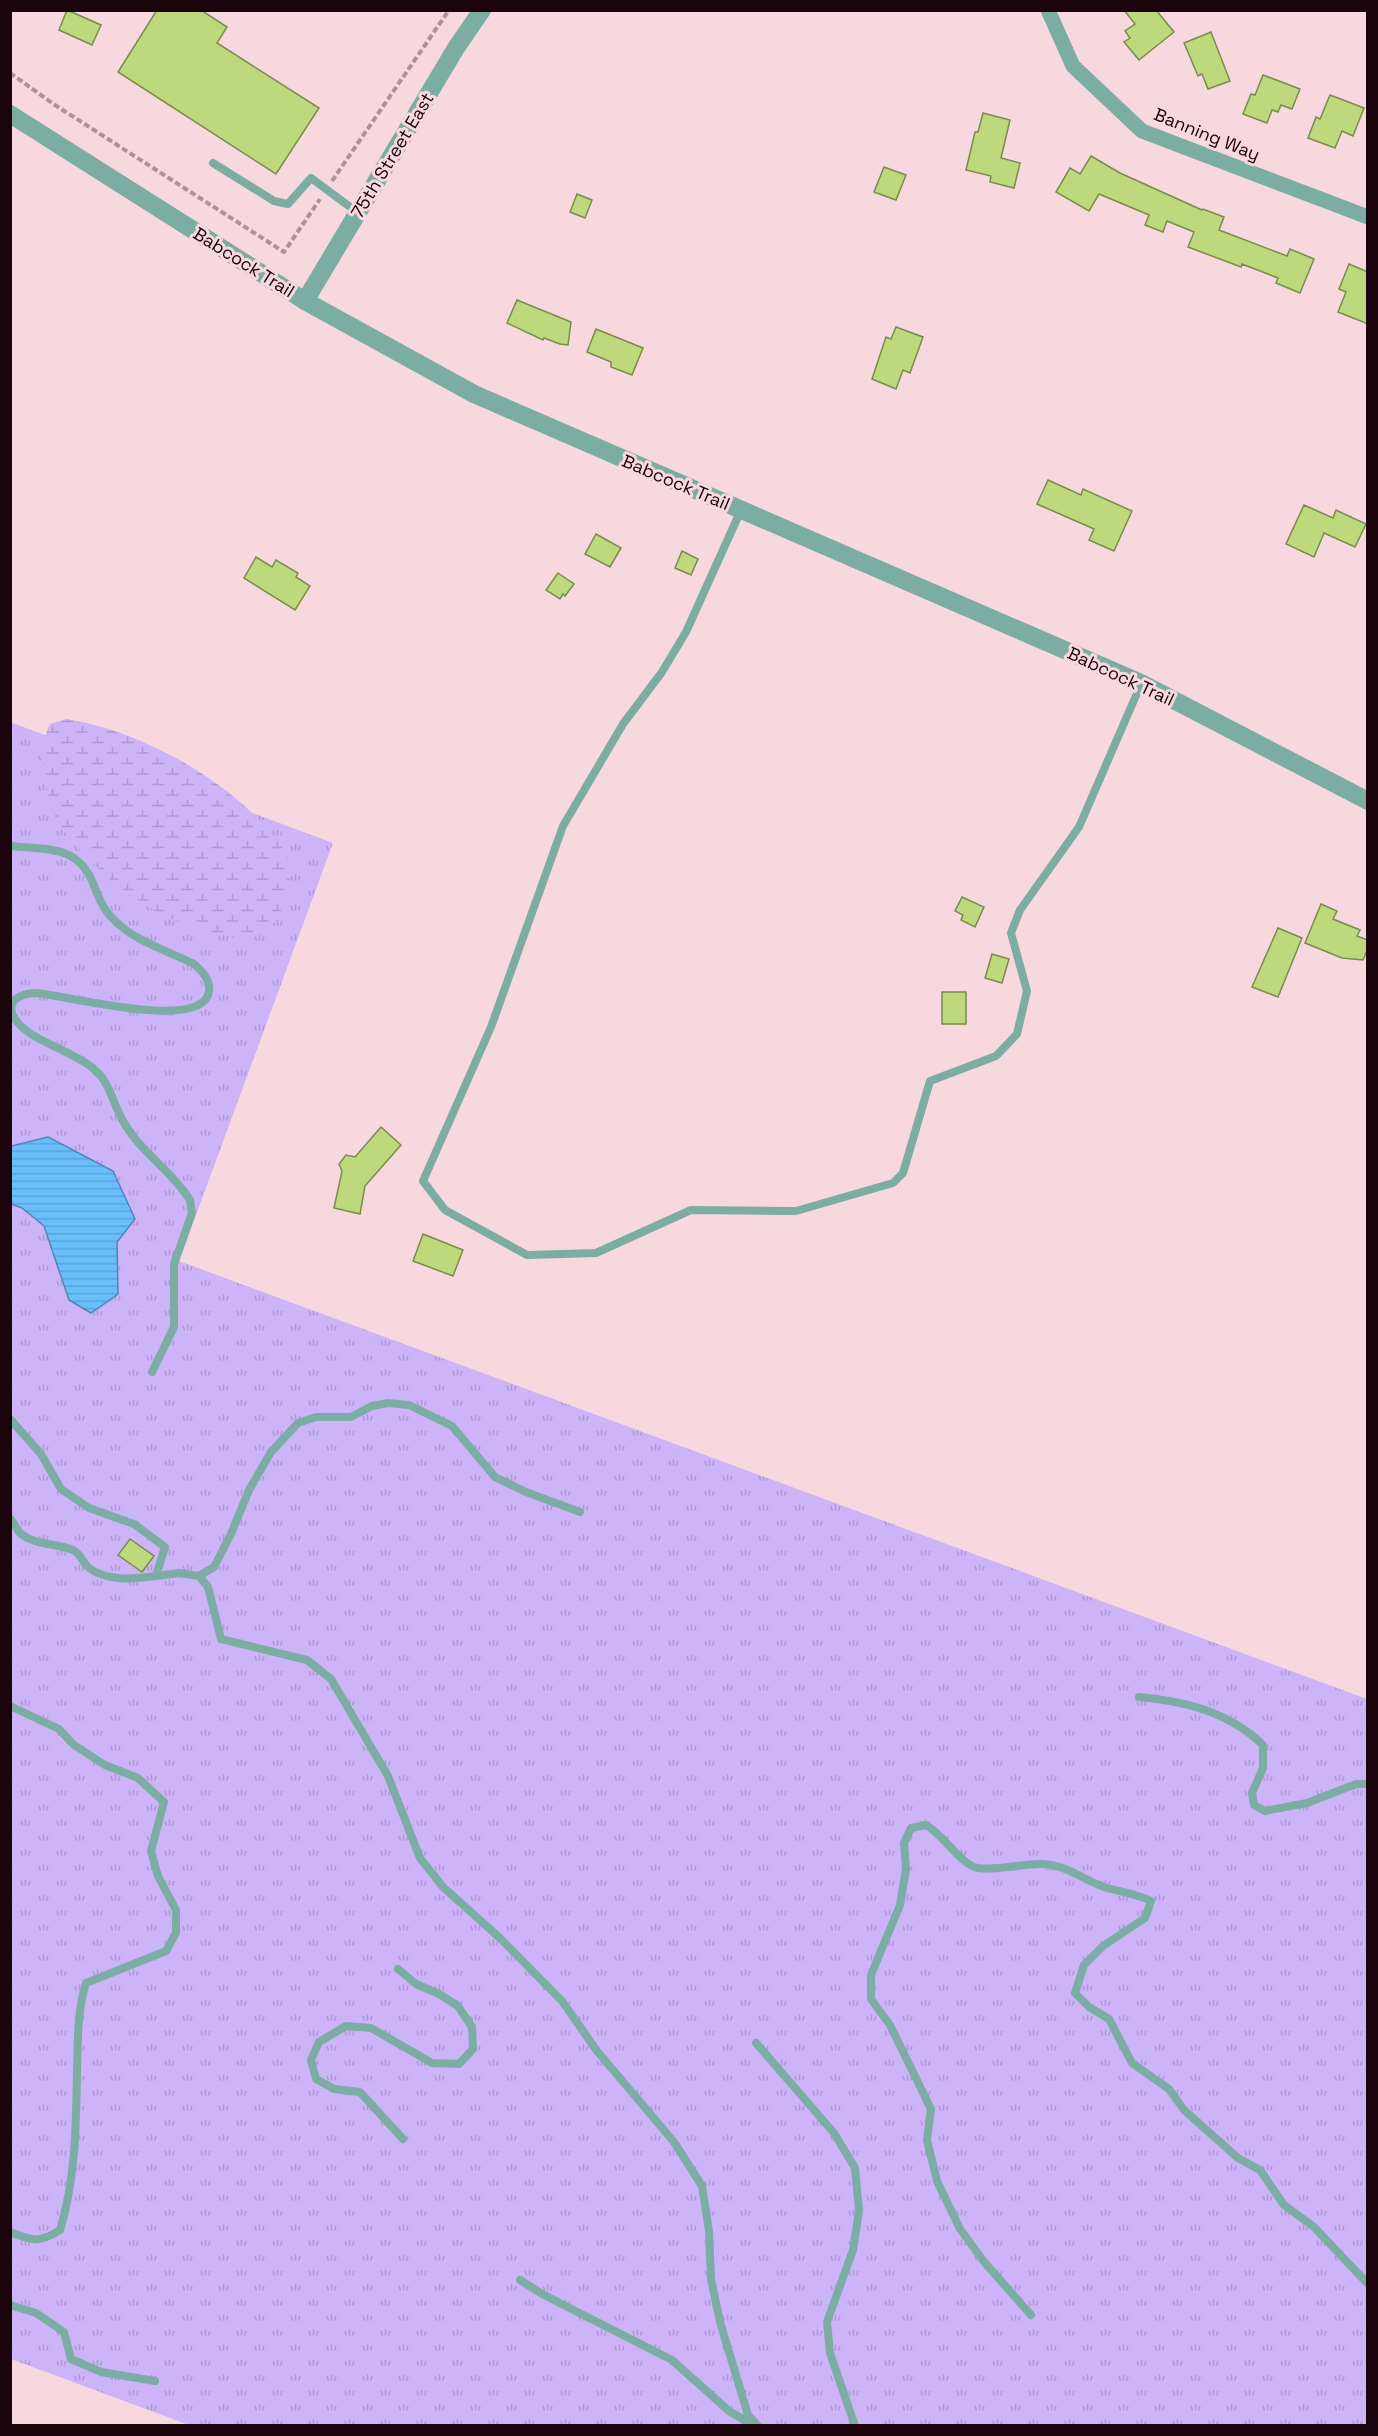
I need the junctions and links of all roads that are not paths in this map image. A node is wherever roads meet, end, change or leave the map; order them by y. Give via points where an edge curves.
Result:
1 (482, 10) edge
2 (1048, 10) edge
3 (10, 114) edge
4 (213, 163) dead end
5 (358, 213) junction
6 (1368, 217) edge
7 (305, 301) junction
8 (741, 510) junction
9 (1141, 683) junction
10 (1368, 801) edge
11 (10, 846) edge
12 (152, 1372) dead end
13 (10, 1419) edge
14 (580, 1512) dead end
15 (10, 1518) edge
16 (156, 1576) junction
17 (199, 1576) junction
18 (1139, 1697) dead end
19 (10, 1706) edge
20 (1368, 1784) edge
21 (398, 1969) dead end
22 (756, 2043) dead end
23 (403, 2139) dead end
24 (10, 2232) edge
25 (520, 2280) dead end
26 (1368, 2284) edge
27 (10, 2305) edge
28 (1031, 2315) dead end
29 (154, 2381) dead end
30 (756, 2426) edge
31 (855, 2426) edge

1 - 5 street, 75th Street East
2 - 6 street, Banning Way via 1073,66 1142,131
3 - 7 street, Babcock Trail
4 - 5 lane via 274,201 288,204 311,178
5 - 7 street, 75th Street East
7 - 8 street, Babcock Trail via 474,394
8 - 9 street, Babcock Trail
8 - 9 lane via 686,632 623,724 563,826 490,1027 423,1181 445,1210 527,1255 596,1252 691,1210 796,1211 893,1184 903,1173 930,1081 996,1056 1017,1034 1027,992 1011,933 1020,910 1079,827
9 - 10 street, Babcock Trail
11 - 12 lane via 63,852 77,858 113,919 138,938 194,964 209,987 204,1001 183,1010 112,1007 35,993 19,996 11,1007 14,1018 25,1029 79,1058 101,1076 137,1143 190,1200 192,1213 174,1264 174,1327
13 - 16 lane via 41,1454 61,1489 89,1508 134,1524 165,1547
14 - 17 lane via 495,1477 452,1426 409,1405 388,1403 351,1416 316,1417 298,1423 271,1452 214,1567
15 - 16 lane via 20,1533 44,1545 60,1545 77,1552 88,1567 108,1576
16 - 17 lane
17 - 30 lane via 208,1587 221,1639 307,1660 331,1679 388,1776 420,1858 443,1887 561,2001 597,2051 674,2142 702,2186 711,2279 720,2322 748,2415
18 - 20 lane via 1188,1703 1214,1712 1251,1733 1263,1745 1263,1768 1252,1793 1254,1805 1265,1811 1299,1805 1356,1784
19 - 24 lane via 59,1730 74,1746 105,1765 138,1778 164,1802 152,1851 158,1876 176,1910 176,1933 166,1951 86,1983 79,2026 73,2169 60,2230 45,2240 27,2239
21 - 23 lane via 416,1984 458,2006 472,2027 473,2049 459,2064 432,2062 371,2028 346,2026 319,2042 311,2060 316,2079 334,2089 360,2092
22 - 31 lane via 834,2133 855,2168 859,2211 853,2250 827,2322 831,2353
25 - 30 lane via 672,2360 729,2411
26 - 28 lane via 1314,2227 1284,2205 1260,2170 1238,2158 1184,2109 1169,2090 1132,2062 1109,2019 1074,1993 1084,1965 1103,1946 1145,1918 1150,1901 1044,1864 976,1868 937,1831 926,1825 911,1828 904,1843 906,1869 900,1905 871,1975 871,1999 890,2025 931,2109 927,2140 932,2161 960,2229
27 - 29 lane via 36,2313 64,2332 71,2359 101,2372

